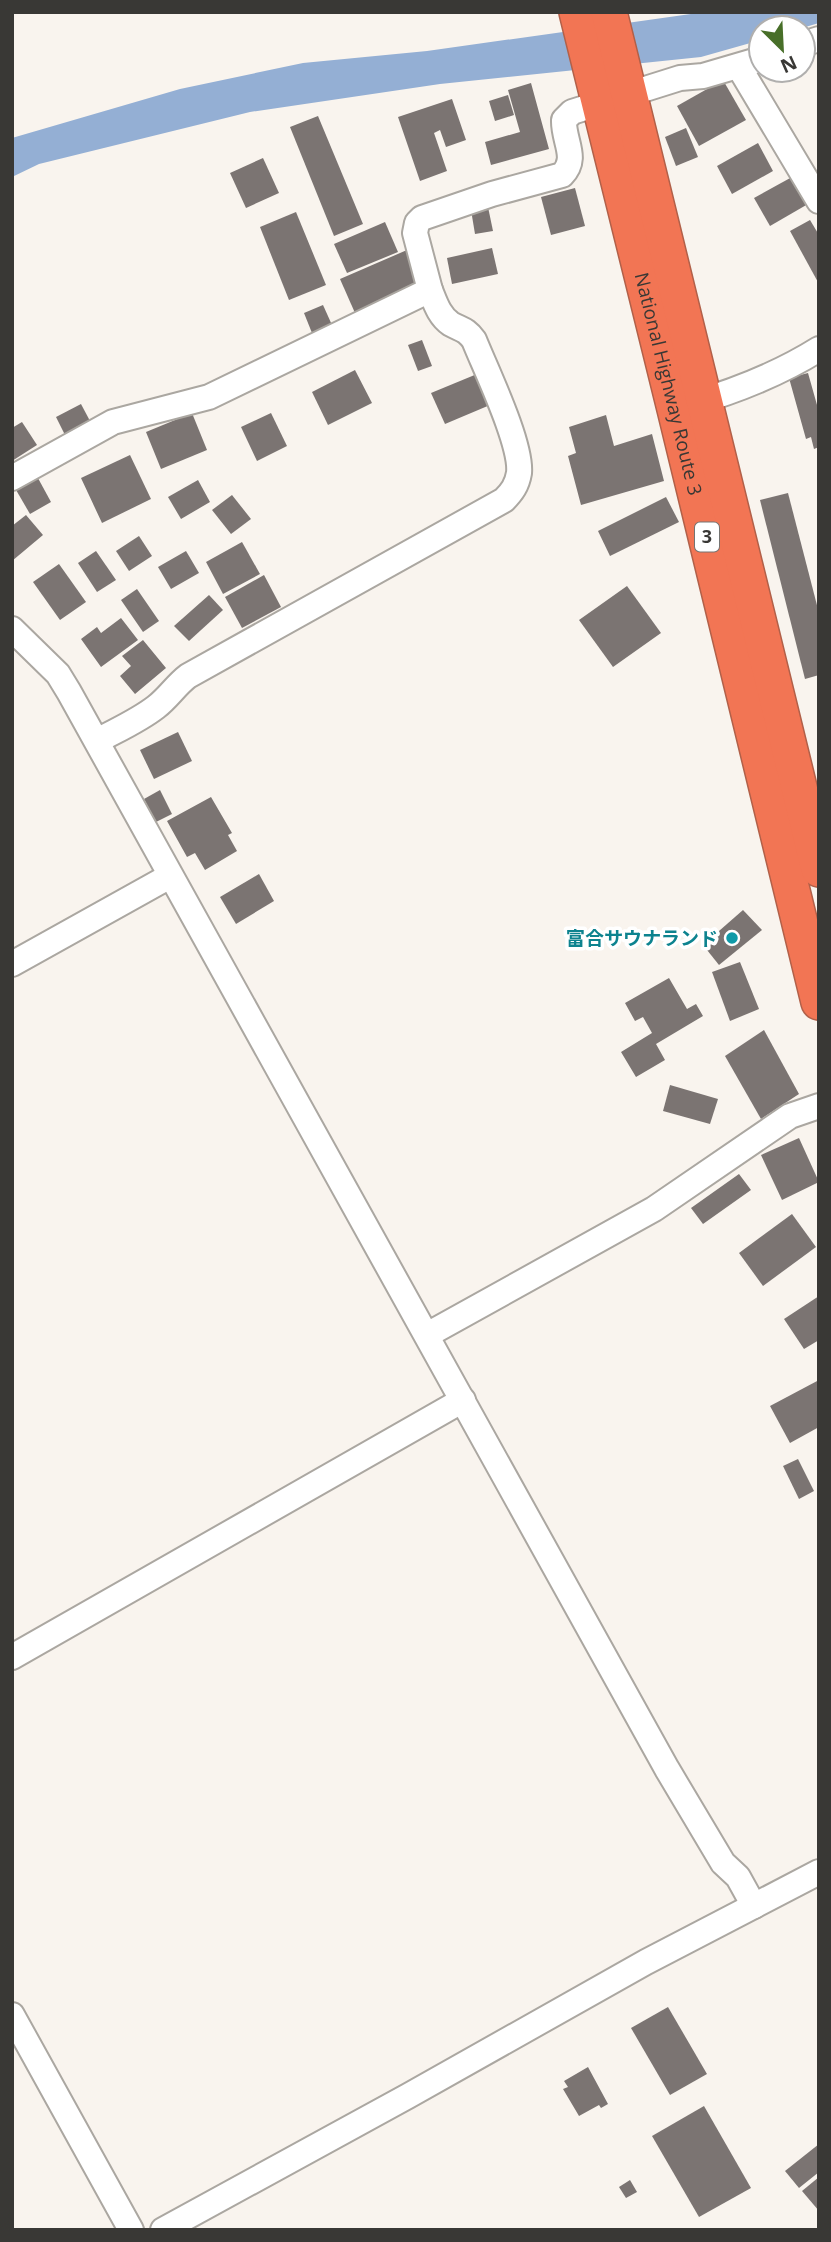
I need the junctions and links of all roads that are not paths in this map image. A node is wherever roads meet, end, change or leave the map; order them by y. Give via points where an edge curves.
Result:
1 (594, 17) edge
2 (747, 64) edge
3 (760, 84) edge
4 (611, 85) junction
5 (819, 201) edge
6 (430, 290) junction
7 (819, 349) edge
8 (690, 404) junction
9 (12, 478) edge
10 (12, 629) edge
11 (97, 741) junction
12 (819, 869) edge
13 (170, 876) junction
14 (12, 964) edge
15 (819, 1002) edge
16 (819, 1106) edge
17 (427, 1335) junction
18 (463, 1399) junction
19 (12, 1657) edge
20 (819, 1872) edge
21 (754, 1906) junction
22 (12, 2015) edge
23 (131, 2230) edge
24 (163, 2230) edge

1 - 4 highway, National Highway Route 3 / 3
2 - 4 street via 703,76
3 - 5 street
4 - 6 street via 564,120 570,160 562,176 492,194 417,223 415,233
4 - 8 highway, National Highway Route 3 / 3
6 - 9 street via 209,397 113,422
6 - 11 street via 440,313 474,340 517,450 519,474 514,491 188,676 144,716
7 - 8 street via 783,369
8 - 12 highway, National Highway Route 3 / 3
8 - 15 highway, National Highway Route 3 / 3
10 - 11 street via 58,674
11 - 13 street
13 - 14 street
13 - 17 street
16 - 17 street via 790,1116 654,1209
17 - 18 street
18 - 19 street
18 - 21 street via 667,1769
20 - 21 street
21 - 24 street
22 - 23 street

